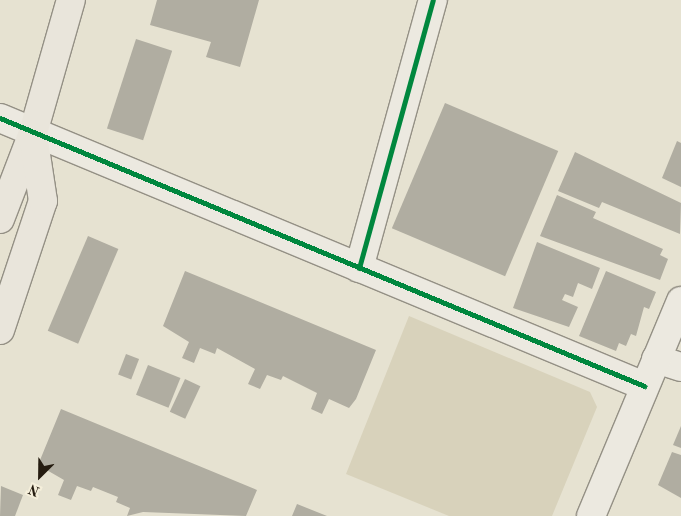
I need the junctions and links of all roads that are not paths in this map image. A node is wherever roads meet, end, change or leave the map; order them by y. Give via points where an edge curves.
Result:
1 (70, 0) edge
2 (433, 0) edge
3 (0, 118) edge
4 (32, 133) junction
5 (0, 219) edge
6 (359, 268) junction
7 (681, 301) edge
8 (0, 330) edge
9 (669, 363) edge
10 (644, 386) junction
11 (591, 516) edge

1 - 4 main road
2 - 6 street
3 - 4 street
4 - 5 main road
4 - 6 street
4 - 8 main road via 43,201
6 - 10 street
7 - 9 street
9 - 10 street
10 - 11 street

